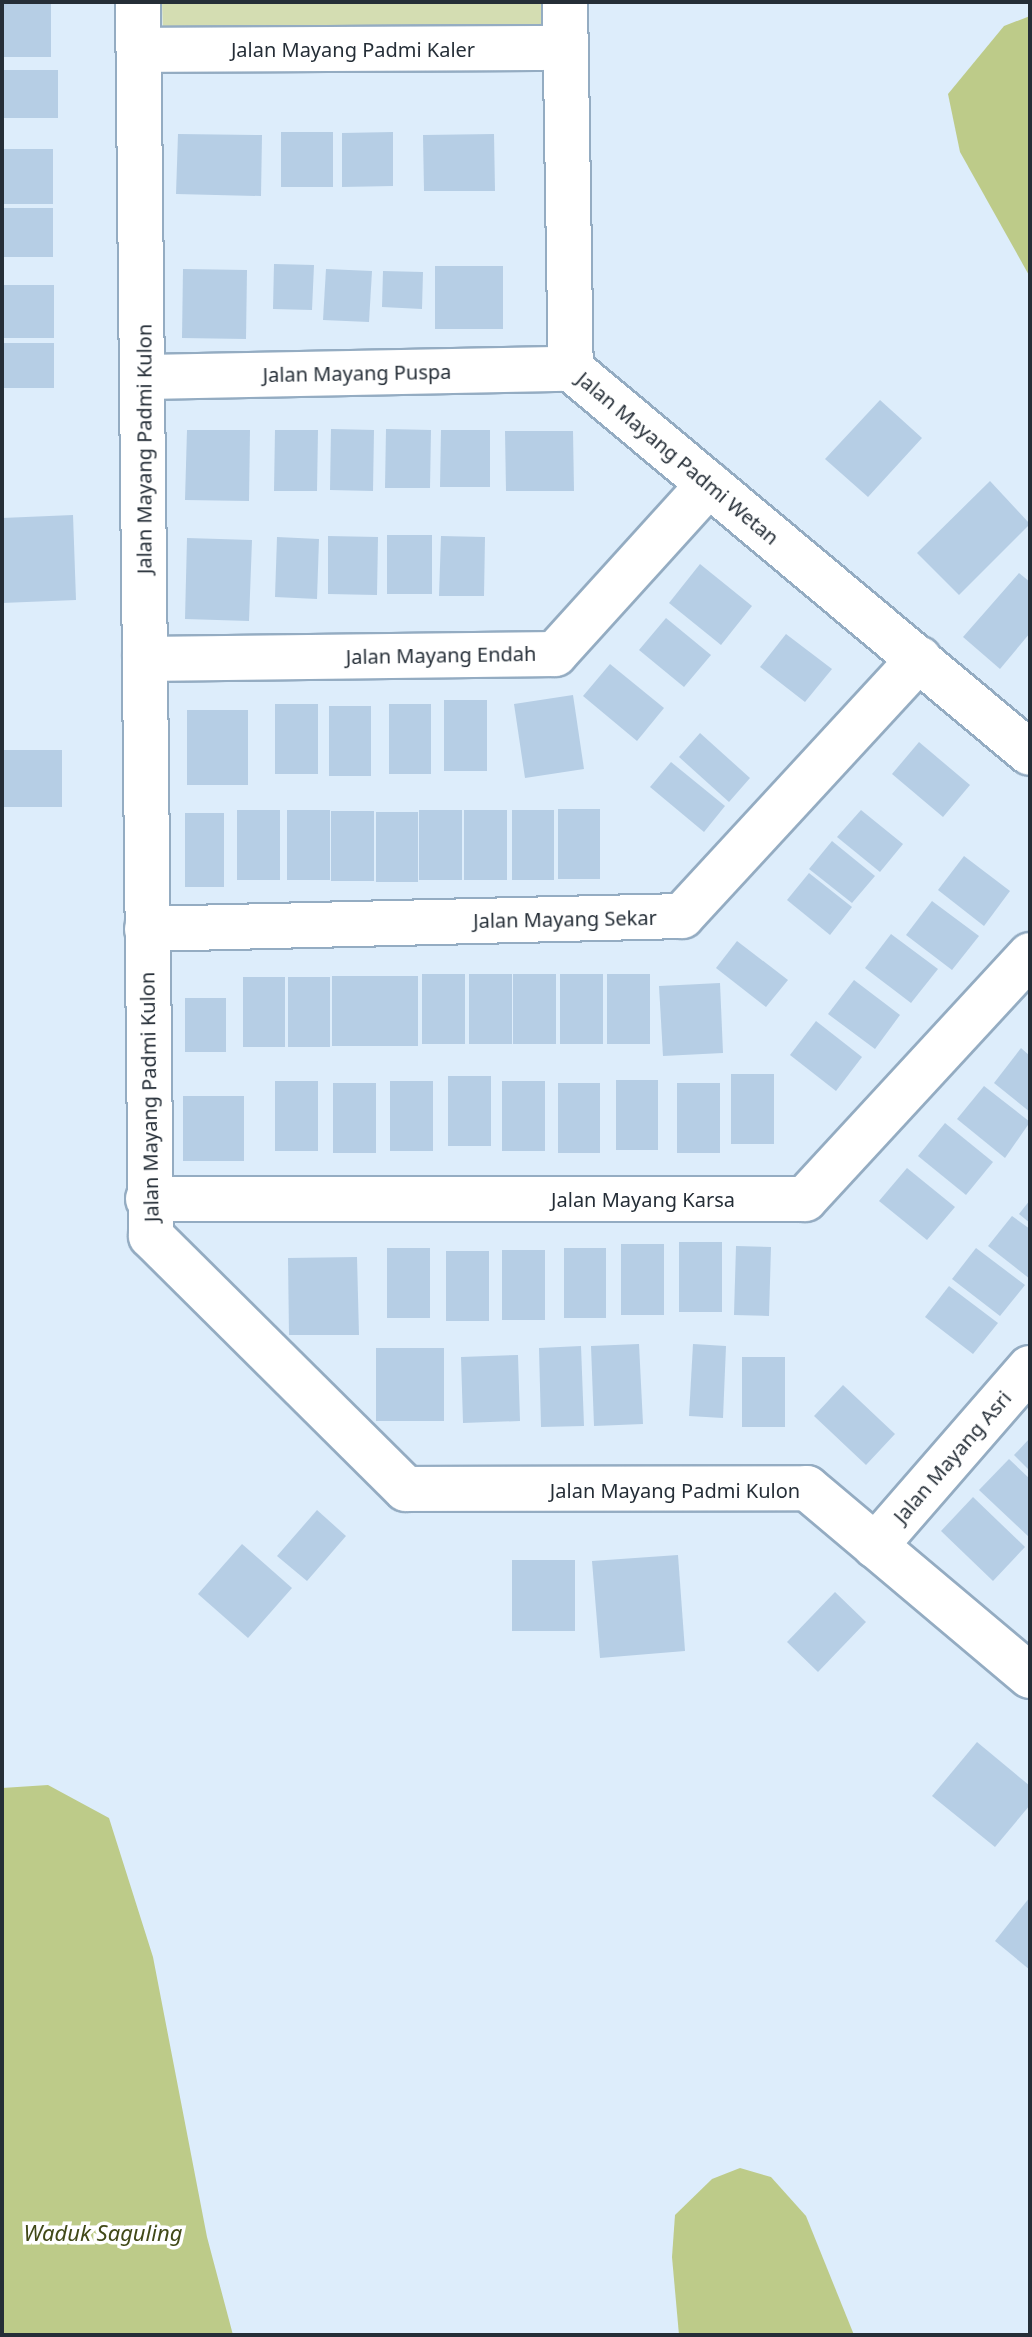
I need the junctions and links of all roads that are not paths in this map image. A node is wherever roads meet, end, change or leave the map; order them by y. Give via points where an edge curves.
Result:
1 (138, 2) edge
2 (565, 2) edge
3 (566, 48) junction
4 (141, 50) junction
5 (571, 369) junction
6 (143, 377) junction
7 (709, 484) junction
8 (145, 659) junction
9 (919, 659) junction
10 (1030, 753) edge
11 (147, 929) junction
12 (1030, 955) edge
13 (148, 1199) junction
14 (1030, 1368) edge
15 (875, 1546) junction
16 (1030, 1676) edge

1 - 4 street, Jalan Mayang Padmi Kulon
2 - 3 street, Jalan Mayang Padmi Wetan
3 - 4 street, Jalan Mayang Padmi Kaler
3 - 5 street, Jalan Mayang Padmi Wetan
4 - 6 street, Jalan Mayang Padmi Kulon
5 - 6 street, Jalan Mayang Puspa
5 - 7 street, Jalan Mayang Padmi Wetan
6 - 8 street, Jalan Mayang Padmi Kulon
7 - 8 street, Jalan Mayang Endah via 555,654
7 - 9 street, Jalan Mayang Padmi Wetan
8 - 11 street, Jalan Mayang Padmi Kulon
9 - 10 street, Jalan Mayang Padmi Wetan
9 - 11 street, Jalan Mayang Sekar via 682,916
11 - 13 street, Jalan Mayang Padmi Kulon
12 - 13 street, Jalan Mayang Karsa via 805,1199
13 - 15 street, Jalan Mayang Padmi Kulon via 151,1236 406,1489 807,1488
14 - 15 street, Jalan Mayang Asri
15 - 16 street, Jalan Mayang Padmi Kulon

